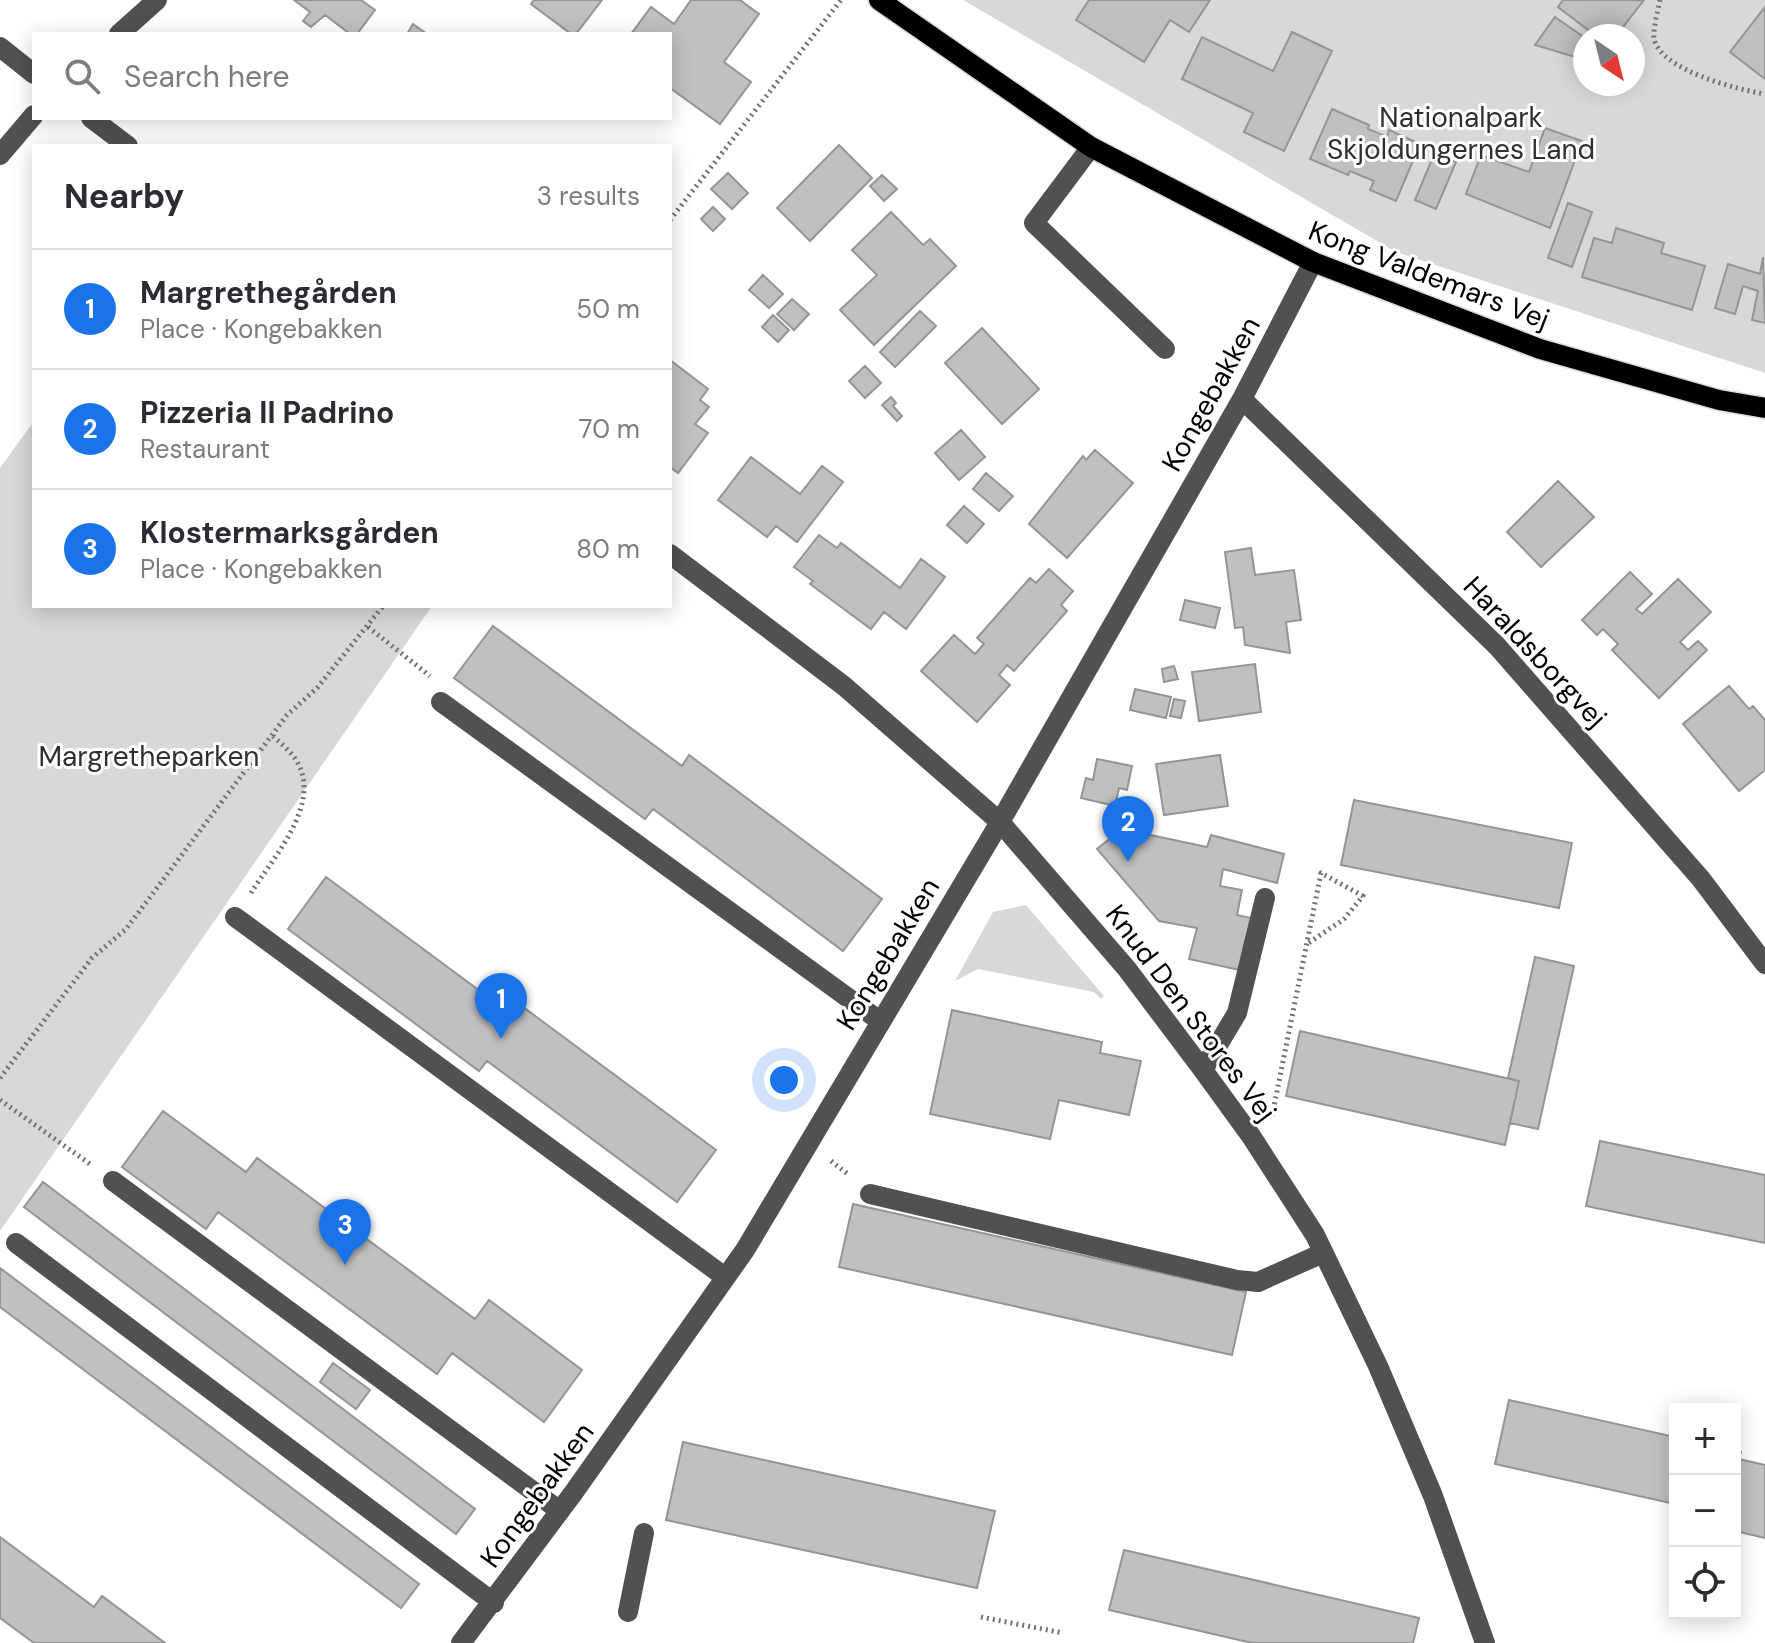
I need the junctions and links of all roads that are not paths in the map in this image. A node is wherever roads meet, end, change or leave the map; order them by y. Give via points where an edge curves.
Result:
1 (157, 0) edge
2 (879, 0) edge
3 (121, 32) edge
4 (0, 47) edge
5 (32, 72) edge
6 (32, 117) edge
7 (94, 120) edge
8 (125, 144) edge
9 (1091, 147) junction
10 (0, 155) edge
11 (1313, 262) junction
12 (1165, 349) dead end
13 (1242, 399) junction
14 (1765, 408) edge
15 (672, 556) edge
16 (441, 702) road end
17 (1000, 822) junction
18 (1265, 898) dead end
19 (235, 917) road end
20 (1765, 964) edge
21 (880, 1021) junction
22 (1203, 1070) junction
23 (113, 1181) road end
24 (870, 1194) road end
25 (16, 1243) dead end
26 (1323, 1253) junction
27 (725, 1277) junction
28 (560, 1511) junction
29 (644, 1533) dead end
30 (494, 1603) junction
31 (628, 1612) dead end
32 (461, 1643) edge
33 (1485, 1643) edge

1 - 3 street
2 - 9 main road, Kong Valdemars Vej
4 - 5 street
6 - 10 street
7 - 8 street
9 - 11 main road, Kong Valdemars Vej
9 - 12 street via 1034,223
11 - 13 street, Kongebakken
11 - 14 main road, Kong Valdemars Vej via 1540,349
13 - 17 street, Kongebakken
13 - 20 street, Haraldsborgvej via 1497,646 1701,879
15 - 17 street, Knud Den Stores Vej via 844,686
16 - 21 street
17 - 21 street, Kongebakken
17 - 22 street, Knud Den Stores Vej via 1127,969
18 - 22 street via 1237,1013
19 - 27 street
21 - 27 street, Kongebakken
22 - 26 street, Knud Den Stores Vej
23 - 28 street
24 - 26 street via 1237,1280 1258,1282
25 - 30 street
26 - 33 street, Knud Den Stores Vej via 1433,1496
27 - 28 street, Kongebakken
28 - 30 street, Kongebakken
29 - 31 street
30 - 32 street, Kongebakken

